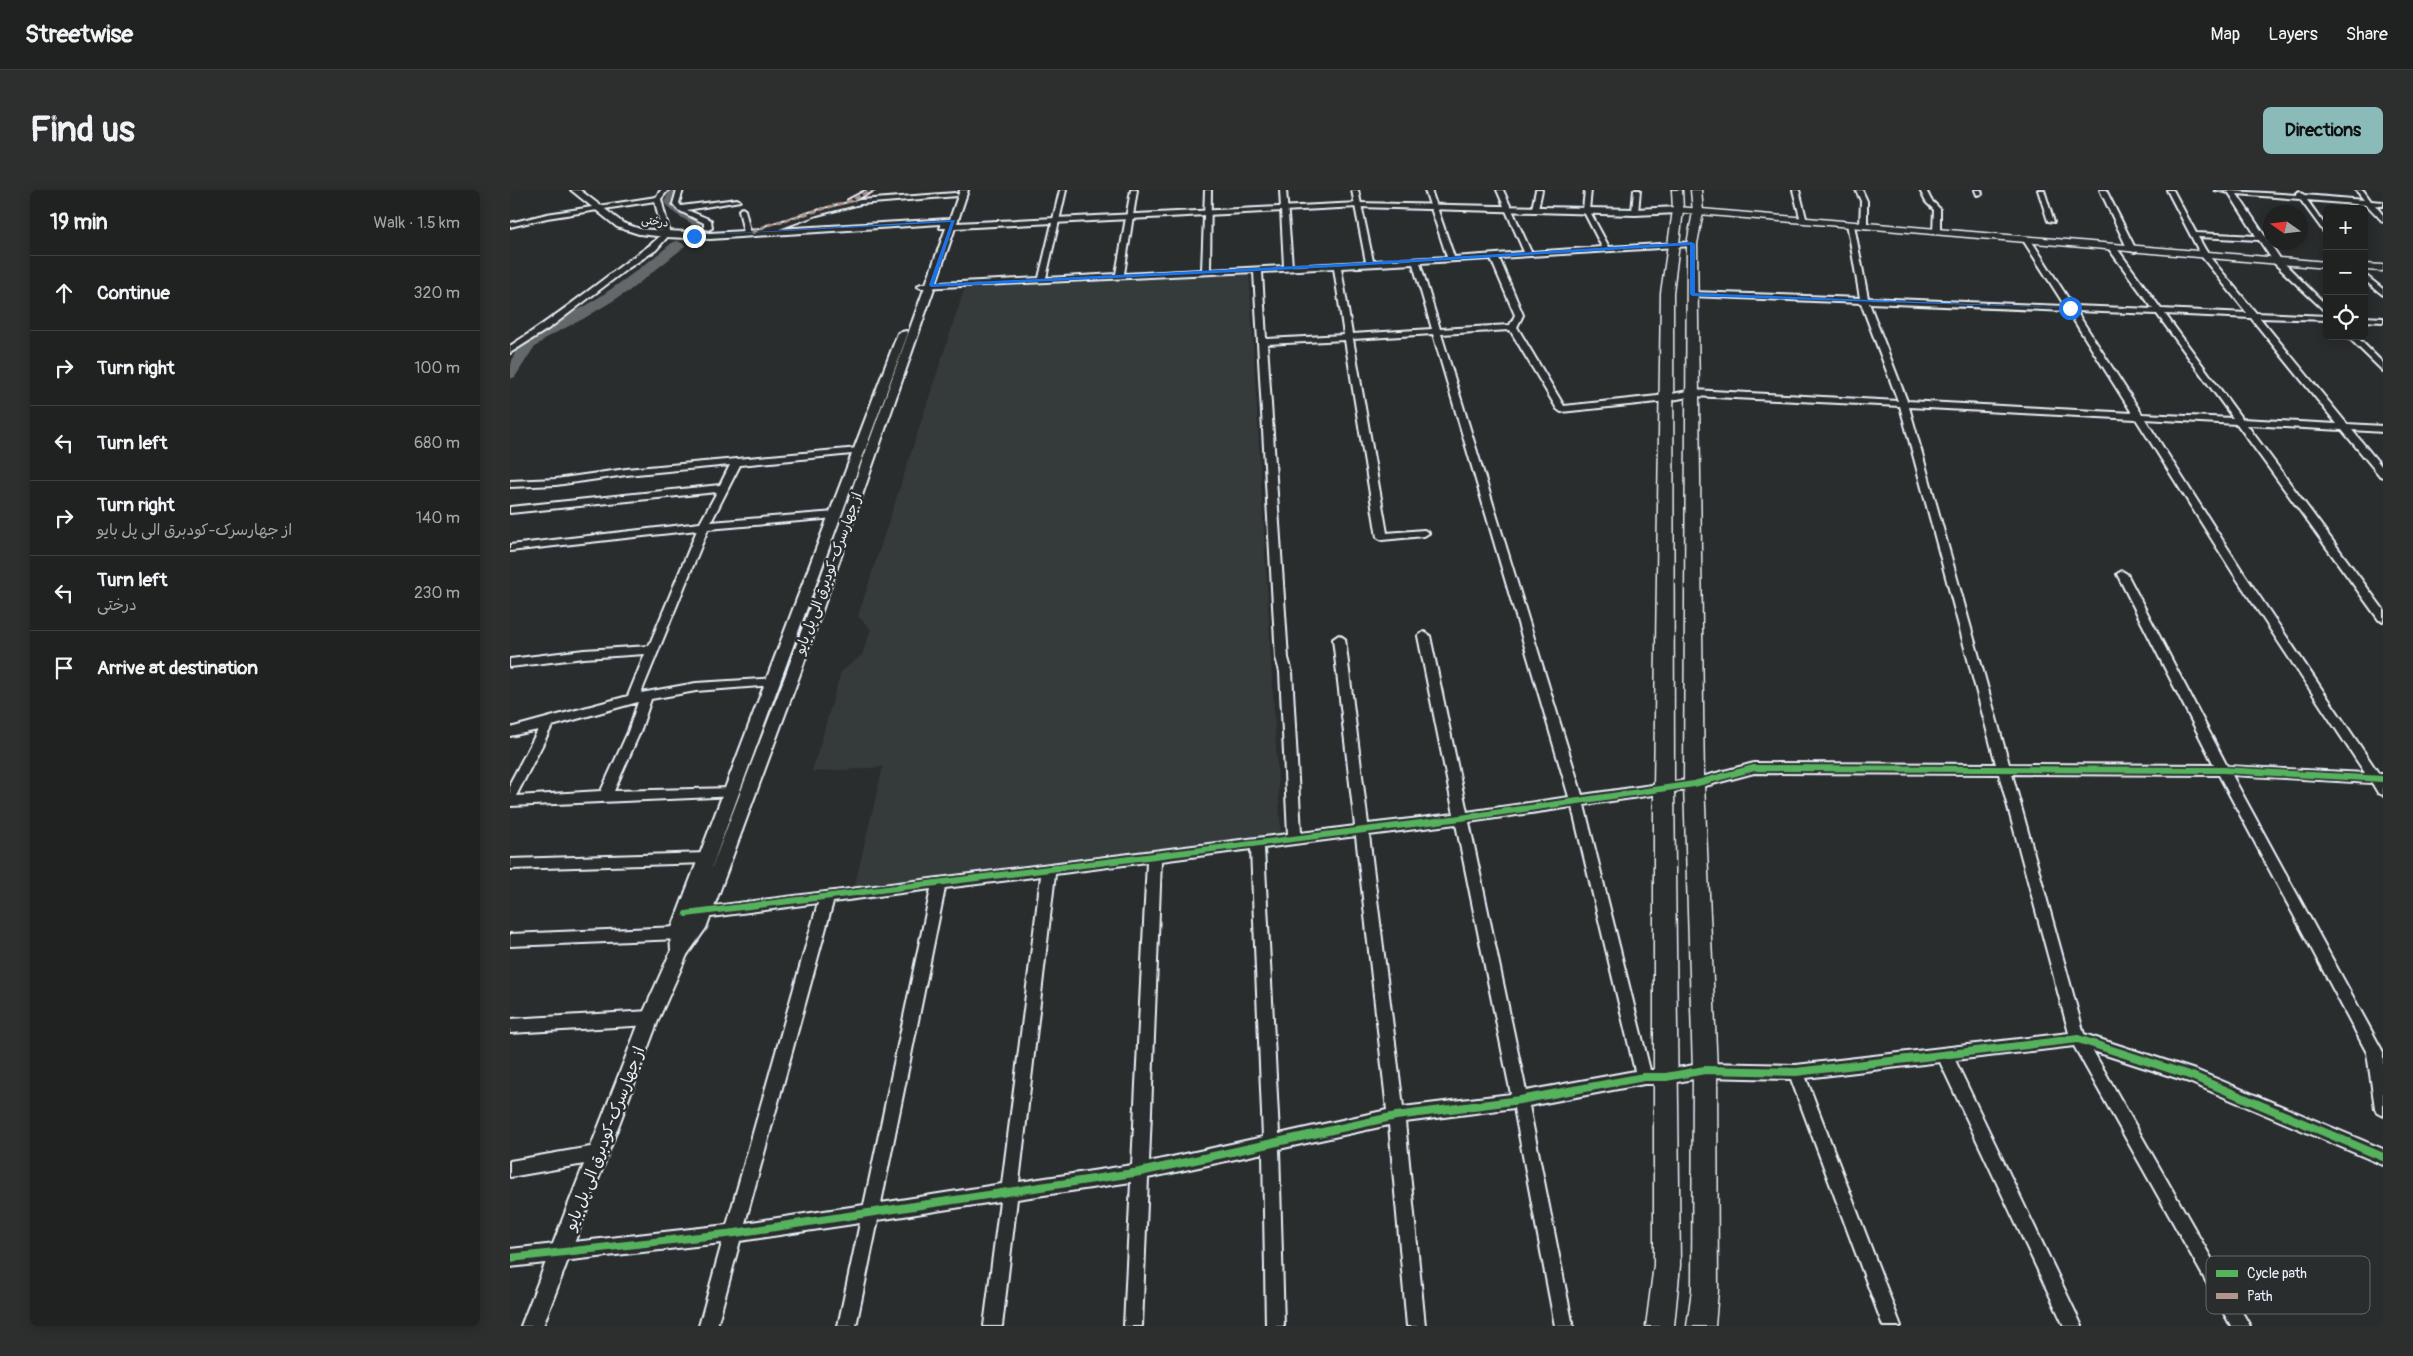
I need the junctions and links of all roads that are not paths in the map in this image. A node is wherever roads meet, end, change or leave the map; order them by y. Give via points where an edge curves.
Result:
1 (575, 190) edge
2 (666, 190) edge
3 (680, 190) edge
4 (872, 190) edge
5 (1063, 190) edge
6 (1134, 190) edge
7 (1208, 190) edge
8 (1283, 190) edge
9 (1355, 190) edge
10 (1428, 190) edge
11 (1500, 190) edge
12 (1539, 190) edge
13 (1588, 190) edge
14 (1637, 190) edge
15 (1678, 190) edge
16 (1696, 190) edge
17 (1796, 190) edge
18 (1859, 190) edge
19 (1923, 190) edge
20 (2041, 190) edge
21 (2104, 190) edge
22 (2170, 190) edge
23 (2218, 190) edge
24 (2296, 190) edge
25 (2359, 190) edge
26 (2232, 191) edge
27 (958, 192) edge
28 (2302, 196) junction
29 (658, 199) junction
30 (737, 201) dead end
31 (2369, 202) junction
32 (2383, 204) edge
33 (1358, 205) junction
34 (1432, 206) junction
35 (597, 208) junction
36 (1284, 208) junction
37 (1509, 208) junction
38 (680, 209) junction
39 (1535, 209) junction
40 (742, 210) dead end
41 (824, 210) junction
42 (1586, 210) junction
43 (1678, 210) junction
44 (1207, 212) junction
45 (1635, 212) junction
46 (1698, 212) junction
47 (1130, 216) junction
48 (1056, 220) junction
49 (2383, 220) edge
50 (1805, 221) junction
51 (2052, 221) dead end
52 (948, 223) junction
53 (510, 225) edge
54 (1850, 225) junction
55 (1864, 226) junction
56 (708, 228) dead end
57 (2323, 228) edge
58 (763, 232) junction
59 (1937, 232) junction
60 (750, 233) junction
61 (666, 234) junction
62 (2194, 235) junction
63 (2261, 238) junction
64 (2027, 240) junction
65 (1692, 244) junction
66 (1674, 245) junction
67 (1606, 249) junction
68 (2113, 249) junction
69 (2132, 250) junction
70 (1528, 254) junction
71 (1494, 256) junction
72 (2206, 257) junction
73 (1450, 259) junction
74 (1416, 261) junction
75 (2278, 262) junction
76 (1370, 264) junction
77 (2323, 265) edge
78 (1336, 266) junction
79 (2368, 267) edge
80 (1288, 268) junction
81 (2383, 268) edge
82 (1258, 269) junction
83 (1206, 272) junction
84 (1120, 276) junction
85 (1042, 280) junction
86 (2368, 280) edge
87 (926, 286) junction
88 (2383, 293) edge
89 (1692, 294) junction
90 (1864, 300) junction
91 (2070, 308) junction
92 (2323, 308) edge
93 (2159, 311) junction
94 (2254, 315) junction
95 (2323, 318) edge
96 (2368, 319) edge
97 (2383, 320) edge
98 (1513, 327) junction
99 (1436, 330) junction
100 (1349, 337) junction
101 (2356, 340) edge
102 (1262, 342) junction
103 (510, 350) edge
104 (2383, 368) edge
105 (1693, 392) junction
106 (1667, 398) junction
107 (1904, 405) junction
108 (2140, 417) junction
109 (2240, 422) junction
110 (2345, 427) junction
111 (2383, 429) edge
112 (859, 450) junction
113 (737, 462) junction
114 (2383, 474) edge
115 (510, 484) edge
116 (724, 488) junction
117 (510, 510) edge
118 (836, 515) junction
119 (704, 526) junction
120 (1424, 533) dead end
121 (510, 548) edge
122 (2122, 574) dead end
123 (2383, 617) edge
124 (1424, 636) dead end
125 (1339, 639) dead end
126 (651, 650) junction
127 (510, 663) edge
128 (773, 681) junction
129 (646, 697) junction
130 (632, 700) junction
131 (547, 724) junction
132 (510, 732) edge
133 (2004, 769) junction
134 (2223, 770) junction
135 (2380, 779) edge
136 (1694, 784) junction
137 (1664, 789) junction
138 (2383, 790) edge
139 (732, 793) junction
140 (510, 795) edge
141 (605, 796) junction
142 (510, 801) edge
143 (1577, 801) junction
144 (1461, 818) junction
145 (1363, 830) junction
146 (1295, 838) junction
147 (1257, 843) junction
148 (1154, 856) junction
149 (707, 858) junction
150 (510, 864) edge
151 (1049, 869) junction
152 (939, 883) junction
153 (827, 897) junction
154 (703, 912) junction
155 (686, 914) junction
156 (510, 940) edge
157 (680, 942) junction
158 (650, 1018) junction
159 (510, 1026) edge
160 (2078, 1039) junction
161 (2379, 1052) edge
162 (1945, 1056) junction
163 (1705, 1070) junction
164 (1796, 1072) junction
165 (1655, 1077) junction
166 (1520, 1100) junction
167 (2383, 1108) edge
168 (1396, 1116) junction
169 (1272, 1142) junction
170 (596, 1154) junction
171 (2383, 1157) edge
172 (510, 1169) edge
173 (1140, 1172) junction
174 (1010, 1192) junction
175 (870, 1213) junction
176 (735, 1233) junction
177 (559, 1253) junction
178 (510, 1258) edge
179 (2206, 1264) edge
180 (1705, 1290) junction
181 (2234, 1314) edge
182 (532, 1326) edge
183 (708, 1326) edge
184 (847, 1326) edge
185 (993, 1326) edge
186 (1133, 1326) edge
187 (1275, 1326) edge
188 (1416, 1326) edge
189 (1564, 1326) edge
190 (1660, 1326) edge
191 (1701, 1326) edge
192 (1716, 1326) edge
193 (1892, 1326) edge
194 (2073, 1326) edge
195 (2241, 1326) edge

1 - 35 street, درختی
2 - 29 street
3 - 38 street via 675,203
4 - 41 street
5 - 48 street
6 - 47 street
7 - 44 street
8 - 36 street
9 - 33 street
10 - 34 street
11 - 37 street
12 - 39 street
13 - 42 street
14 - 45 street
15 - 43 main road
16 - 46 main road
17 - 50 street
18 - 55 street via 1864,201
19 - 59 street via 1936,210
20 - 51 street
21 - 69 street
22 - 62 street
23 - 26 street
24 - 28 street
25 - 31 street
26 - 28 street
26 - 63 street
27 - 41 street via 860,202
27 - 52 street, از جهارسرک-کودبرق الی پل بایو
28 - 31 street
28 - 57 street
29 - 35 street
29 - 61 street
30 - 38 street
31 - 32 street
31 - 49 street
33 - 34 street, درختی
33 - 36 street, درختی
33 - 76 street
34 - 37 street, درختی
34 - 73 street
35 - 53 street
35 - 61 street, درختی via 620,225
36 - 44 street, درختی
36 - 80 street
37 - 39 street, درختی
37 - 70 street
38 - 56 street via 703,218 708,222
39 - 42 street, درختی
40 - 60 street
41 - 58 street
41 - 60 street
42 - 45 street, درختی
42 - 67 street
43 - 45 street, درختی
43 - 46 main road
43 - 66 main road
44 - 47 street, درختی
44 - 83 street
46 - 50 main road
46 - 65 main road
47 - 48 street, درختی
47 - 84 street
48 - 52 street, درختی
48 - 85 street
50 - 54 main road
52 - 58 street, درختی
52 - 87 street, از جهارسرک-کودبرق الی پل بایو
54 - 55 main road
54 - 90 street
55 - 59 main road
58 - 60 street, درختی
59 - 64 main road
60 - 61 street, درختی
61 - 103 street via 656,246
62 - 63 street
62 - 72 street
63 - 75 street
64 - 68 main road
64 - 91 street
65 - 66 street
65 - 89 main road
66 - 67 street
66 - 106 main road via 1667,293
67 - 70 street
68 - 69 main road
68 - 93 street
69 - 72 main road
70 - 71 street
71 - 73 street
71 - 98 street via 1519,315
72 - 75 main road
72 - 94 street
73 - 74 street
74 - 76 street
74 - 99 street
75 - 77 main road
75 - 92 street
76 - 78 street
78 - 80 street
78 - 100 street
79 - 81 main road
80 - 82 street
82 - 83 street
82 - 102 street
83 - 84 street
84 - 85 street
85 - 87 street
86 - 88 street
87 - 112 street, از جهارسرک-کودبرق الی پل بایو
87 - 154 street, از جهارسرک-کودبرق الی پل بایو via 793,674
89 - 90 street
89 - 105 main road
90 - 91 street
90 - 107 street
91 - 93 street
91 - 108 street
93 - 94 street
93 - 109 street
94 - 95 street
94 - 110 street
96 - 97 street
98 - 99 street
98 - 106 street via 1561,409
99 - 100 street
99 - 143 street
100 - 102 street
100 - 120 street via 1382,538
101 - 104 street
102 - 146 street
105 - 106 street
105 - 107 street
105 - 136 main road
106 - 137 main road
107 - 108 street
107 - 133 street
108 - 109 street
108 - 135 street via 2238,573
109 - 110 street
109 - 123 street
110 - 111 street
110 - 114 street
112 - 113 street
112 - 118 street, از جهارسرک-کودبرق الی پل بایو
113 - 115 street
113 - 116 street
116 - 117 street
116 - 119 street
118 - 119 street
118 - 128 street, از جهارسرک-کودبرق الی پل بایو
119 - 121 street
119 - 126 street
122 - 134 street
124 - 144 street
125 - 145 street
126 - 127 street
126 - 130 street
128 - 129 street via 685,688
128 - 139 street, از جهارسرک-کودبرق الی پل بایو
129 - 130 street
129 - 141 street
130 - 131 street
131 - 132 street
131 - 140 street
133 - 134 street
133 - 136 street via 1754,768
133 - 160 street
134 - 135 street
134 - 161 street
135 - 138 street
136 - 137 street
136 - 163 main road
137 - 143 street
137 - 165 main road
139 - 141 street
139 - 149 street, از جهارسرک-کودبرق الی پل بایو
141 - 142 street
143 - 144 street
143 - 165 street
144 - 145 street
144 - 166 street
145 - 146 street
145 - 168 street
146 - 147 street
147 - 148 street
147 - 169 street
148 - 151 street
148 - 173 street
149 - 150 street
149 - 155 street, از جهارسرک-کودبرق الی پل بایو
151 - 152 street
151 - 174 street
152 - 153 street
152 - 175 street
153 - 154 street
153 - 176 street
154 - 155 street
154 - 157 street, از جهارسرک-کودبرق الی پل بایو via 697,928
155 - 157 street, از جهارسرک-کودبرق الی پل بایو
156 - 157 street
157 - 158 street, از جهارسرک-کودبرق الی پل بایو
158 - 159 street
158 - 170 street, از جهارسرک-کودبرق الی پل بایو
160 - 162 street
160 - 171 street via 2192,1076
160 - 179 street
161 - 167 street
162 - 164 street
162 - 194 street
163 - 164 street
163 - 165 street
163 - 180 main road
164 - 193 street
165 - 166 street
165 - 190 main road via 1667,1265
166 - 168 street
166 - 189 street
168 - 169 street
168 - 188 street
169 - 173 street
169 - 187 street
170 - 172 street
170 - 177 street, از جهارسرک-کودبرق الی پل بایو
173 - 174 street
173 - 186 street
174 - 175 street
174 - 185 street
175 - 176 street
175 - 184 street
176 - 177 street
176 - 183 street
177 - 178 street
177 - 182 street, از جهارسرک-کودبرق الی پل بایو
180 - 191 main road
180 - 192 street
181 - 195 street

